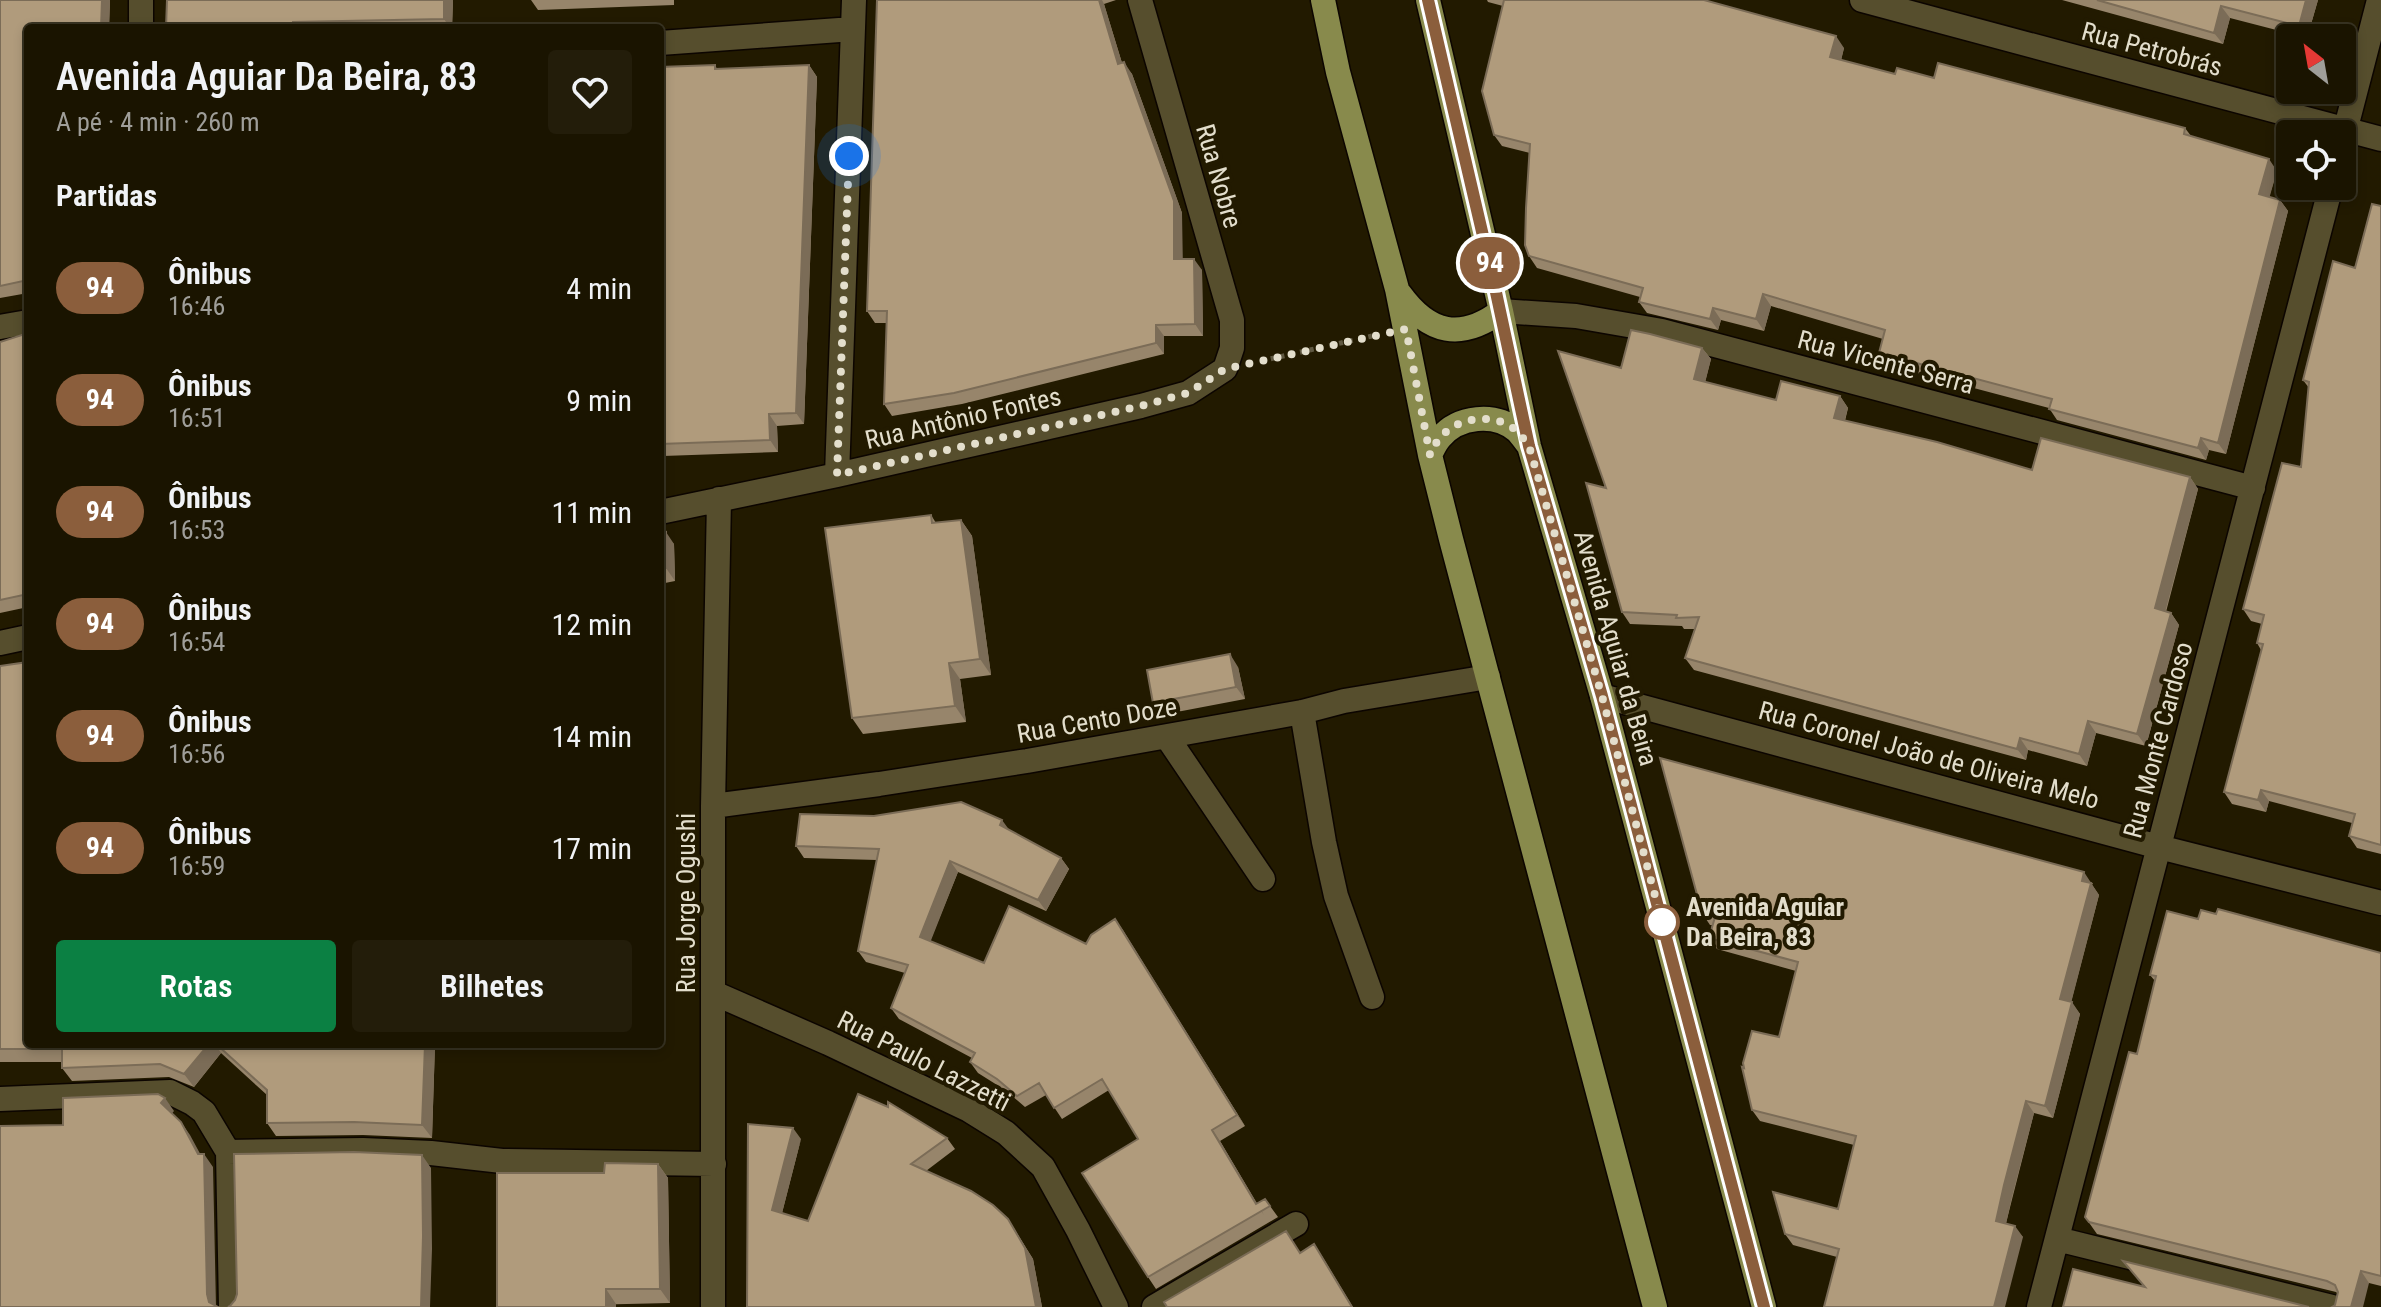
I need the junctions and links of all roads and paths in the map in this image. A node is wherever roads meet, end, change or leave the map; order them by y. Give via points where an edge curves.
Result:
1 (141, 0) edge
2 (854, 0) edge
3 (1140, 0) edge
4 (1323, 0) edge
5 (1428, 0) edge
6 (1862, 0) edge
7 (2379, 0) edge
8 (141, 24) edge
9 (853, 29) junction
10 (664, 43) edge
11 (2287, 120) edge
12 (2348, 120) edge
13 (2356, 137) edge
14 (2381, 139) edge
15 (2327, 200) edge
16 (1397, 289) junction
17 (1501, 311) junction
18 (24, 323) edge
19 (0, 327) edge
20 (1406, 329) junction
21 (1225, 369) junction
22 (1529, 446) junction
23 (1430, 455) junction
24 (837, 475) junction
25 (2253, 488) junction
26 (719, 499) junction
27 (664, 511) edge
28 (24, 638) edge
29 (0, 643) edge
30 (1488, 677) junction
31 (1602, 696) junction
32 (1302, 712) junction
33 (1167, 737) junction
34 (713, 806) junction
35 (2159, 847) junction
36 (1263, 879) dead end
37 (2381, 903) edge
38 (714, 993) junction
39 (1372, 997) dead end
40 (0, 1099) edge
41 (228, 1152) junction
42 (714, 1164) junction
43 (1296, 1224) dead end
44 (2057, 1239) junction
45 (231, 1307) edge
46 (713, 1307) edge
47 (1116, 1307) edge
48 (1154, 1307) edge
49 (1655, 1307) edge
50 (1764, 1307) edge
51 (2039, 1307) edge
52 (2332, 1307) edge

1 - 8 street
2 - 9 street
3 - 21 street, Rua Nobre via 1232,320
4 - 16 main road
5 - 17 main road, Avenida Aguiar da Beira
6 - 11 street, Rua Petrobrás
7 - 12 street
9 - 10 street
9 - 24 street
13 - 14 street, Rua Petrobrás
15 - 25 street, Rua Monte Cardoso
16 - 17 main road via 1425,320 1444,328 1464,329
16 - 20 main road
17 - 22 main road, Avenida Aguiar da Beira
17 - 25 street, Rua Vicente Serra via 1576,316 1662,331
18 - 19 street
20 - 21 path
20 - 23 main road
21 - 24 street, Rua Antônio Fontes via 1188,393
22 - 23 main road via 1498,420 1477,418 1440,437
22 - 31 main road, Avenida Aguiar da Beira
23 - 30 main road
24 - 26 street, Rua Antônio Fontes
25 - 35 street, Rua Monte Cardoso
26 - 27 street, Rua Antônio Fontes
26 - 34 street, Rua Jorge Ogushi
28 - 29 street
30 - 32 street, Rua Cento Doze
30 - 49 main road
31 - 35 street, Rua Coronel João de Oliveira Melo
31 - 50 main road, Avenida Aguiar da Beira
32 - 33 street, Rua Cento Doze
32 - 39 street via 1336,896
33 - 34 street, Rua Cento Doze
33 - 36 street
34 - 38 street, Rua Jorge Ogushi
35 - 37 street, Rua Coronel João de Oliveira Melo
35 - 44 street, Rua Monte Cardoso
38 - 42 street, Rua Jorge Ogushi
38 - 47 street, Rua Paulo Lazzetti via 913,1083 1006,1133 1043,1167
40 - 41 street via 170,1092 204,1112
41 - 42 street via 363,1150 502,1161
41 - 45 street
42 - 46 street, Rua Jorge Ogushi
43 - 48 street
44 - 51 street, Rua Monte Cardoso
44 - 52 street

